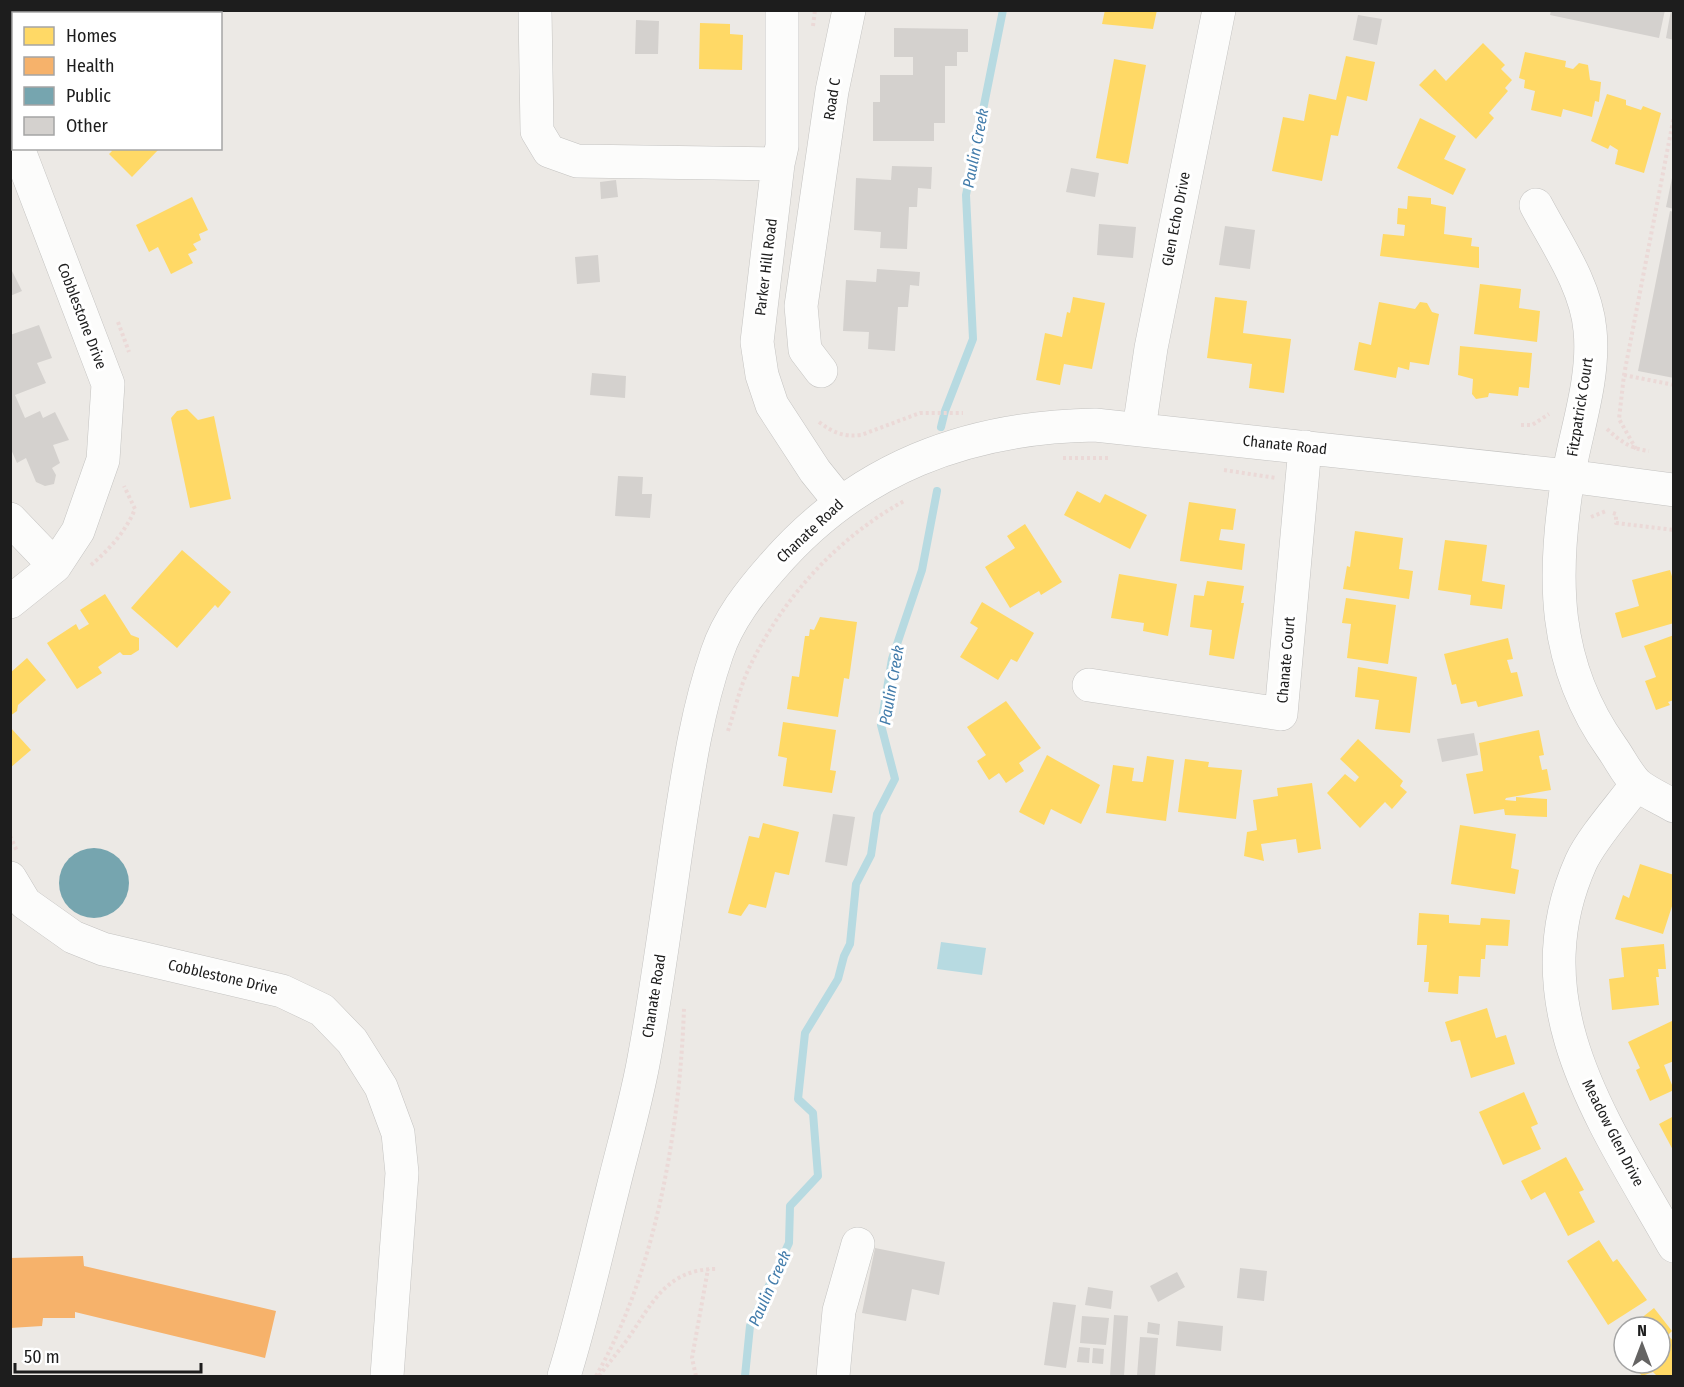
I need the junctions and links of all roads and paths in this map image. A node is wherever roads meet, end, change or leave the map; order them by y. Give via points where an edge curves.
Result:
1 (535, 10) edge
2 (782, 10) edge
3 (849, 10) edge
4 (1219, 10) edge
5 (1674, 116) edge
6 (825, 147) junction
7 (19, 150) edge
8 (780, 155) junction
9 (1536, 205) dead end
10 (821, 371) dead end
11 (1624, 375) junction
12 (1674, 385) edge
13 (920, 413) dead end
14 (971, 413) dead end
15 (1549, 414) dead end
16 (1521, 425) dead end
17 (1602, 425) dead end
18 (1139, 429) junction
19 (1305, 447) junction
20 (1636, 449) junction
21 (1649, 451) dead end
22 (1057, 458) dead end
23 (1116, 458) dead end
24 (1219, 470) dead end
25 (1568, 476) junction
26 (1276, 478) dead end
27 (1674, 490) edge
28 (905, 500) dead end
29 (840, 502) junction
30 (10, 519) edge
31 (1589, 520) dead end
32 (1674, 530) edge
33 (55, 566) junction
34 (10, 602) edge
35 (1089, 685) dead end
36 (724, 741) dead end
37 (1637, 784) junction
38 (1674, 806) edge
39 (10, 836) edge
40 (17, 869) edge
41 (684, 1005) dead end
42 (858, 1244) dead end
43 (1674, 1246) edge
44 (708, 1269) junction
45 (716, 1269) dead end
46 (387, 1377) edge
47 (564, 1377) edge
48 (598, 1377) edge
49 (696, 1377) edge
50 (833, 1377) edge

1 - 8 street via 537,132 549,151 577,161
2 - 8 street, Parker Hill Road
3 - 6 street, Road C
4 - 18 street, Glen Echo Drive via 1151,348
5 - 11 path
6 - 8 street
6 - 10 street via 801,306 806,350
7 - 33 street, Cobblestone Drive via 108,384 102,460 78,531
8 - 29 street, Parker Hill Road via 757,342 762,375 772,405
9 - 25 street, Fitzpatrick Court via 1576,279 1590,329 1587,378
11 - 12 path
11 - 20 path via 1619,419
13 - 14 path
15 - 16 path via 1532,425
17 - 20 path
18 - 19 street, Chanate Road
18 - 29 street, Chanate Road via 1054,426 987,436 886,473
19 - 25 street, Chanate Road
19 - 35 street, Chanate Court via 1281,714
20 - 21 path
22 - 23 path
24 - 26 path
25 - 27 street, Chanate Road
25 - 37 street, Fitzpatrick Court via 1558,574 1561,628 1573,674 1601,733
28 - 36 path via 834,551 788,602 749,667
29 - 47 street, Chanate Road via 792,545 755,587 735,615 718,650 691,754 643,1067
30 - 33 street
31 - 32 path via 1608,510 1616,514 1616,523
33 - 34 street, Cobblestone Drive
37 - 38 street
37 - 43 street, Meadow Glen Drive via 1582,860 1561,923 1559,980 1570,1043 1594,1102
39 - 40 path
40 - 46 street, Cobblestone Drive via 25,903 73,937 103,949 282,991 322,1010 352,1041 381,1087 399,1143 402,1173
41 - 48 path via 676,1107 643,1275
42 - 50 street via 839,1311
44 - 45 path
44 - 48 path via 685,1274 653,1299
44 - 49 path via 692,1358

